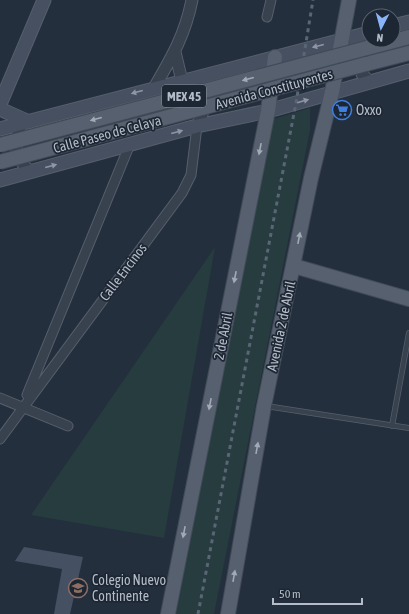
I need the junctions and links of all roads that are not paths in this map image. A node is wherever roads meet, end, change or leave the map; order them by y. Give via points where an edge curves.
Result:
1 (44, 0) edge
2 (192, 0) edge
3 (271, 0) edge
4 (349, 0) edge
5 (267, 17) dead end
6 (361, 35) edge
7 (342, 40) junction
8 (361, 46) edge
9 (364, 48) edge
10 (175, 52) junction
11 (409, 53) edge
12 (275, 57) junction
13 (409, 71) edge
14 (186, 80) junction
15 (370, 82) junction
16 (154, 88) junction
17 (332, 92) junction
18 (0, 104) edge
19 (0, 109) edge
20 (268, 111) junction
21 (26, 122) junction
22 (197, 126) junction
23 (0, 129) edge
24 (0, 144) edge
25 (130, 144) junction
26 (0, 162) edge
27 (30, 172) junction
28 (0, 180) edge
29 (294, 266) junction
30 (409, 299) edge
31 (409, 333) edge
32 (0, 398) edge
33 (264, 406) junction
34 (22, 407) junction
35 (68, 426) dead end
36 (392, 426) junction
37 (409, 428) edge
38 (0, 439) edge
39 (168, 614) edge
40 (228, 614) edge

1 - 18 main road
2 - 10 street via 187,23
3 - 5 street
4 - 7 main road, Avenida 2 de Abril
6 - 7 main road
7 -> 12 main road
7 - 17 main road, Avenida 2 de Abril
8 -> 24 main road, Avenida Constituyentes / MEX 45, bridge
9 - 15 street via 361,58 362,74
10 - 14 street
10 - 16 street
11 - 26 main road, Avenida Constituyentes / MEX 45, bridge
12 - 14 main road
12 - 20 main road, 2 de Abril
13 - 15 main road, Calle Paseo de Celaya
14 - 16 main road
14 - 22 street via 198,86 205,100 202,117
15 - 17 main road, Calle Paseo de Celaya
16 -> 21 main road
20 -> 17 main road, Calle Paseo de Celaya
29 -> 17 main road, Avenida 2 de Abril via 311,178
19 - 21 main road
20 - 22 main road, Calle Paseo de Celaya
20 -> 39 main road, 2 de Abril
21 - 23 main road
21 - 27 street via 17,135 16,148 22,164
25 -> 22 main road, Calle Paseo de Celaya
22 - 34 street, Calle Encinos via 191,175 182,193
27 -> 25 main road, Calle Paseo de Celaya
25 - 34 street, Calle Encinos
27 - 28 main road, Calle Paseo de Celaya
29 - 30 main road
29 - 33 main road, Avenida 2 de Abril
31 - 36 lane
32 - 34 street
33 - 36 lane
40 -> 33 main road, Avenida 2 de Abril
34 - 35 street
34 - 38 street, Calle Encinos
36 - 37 lane

